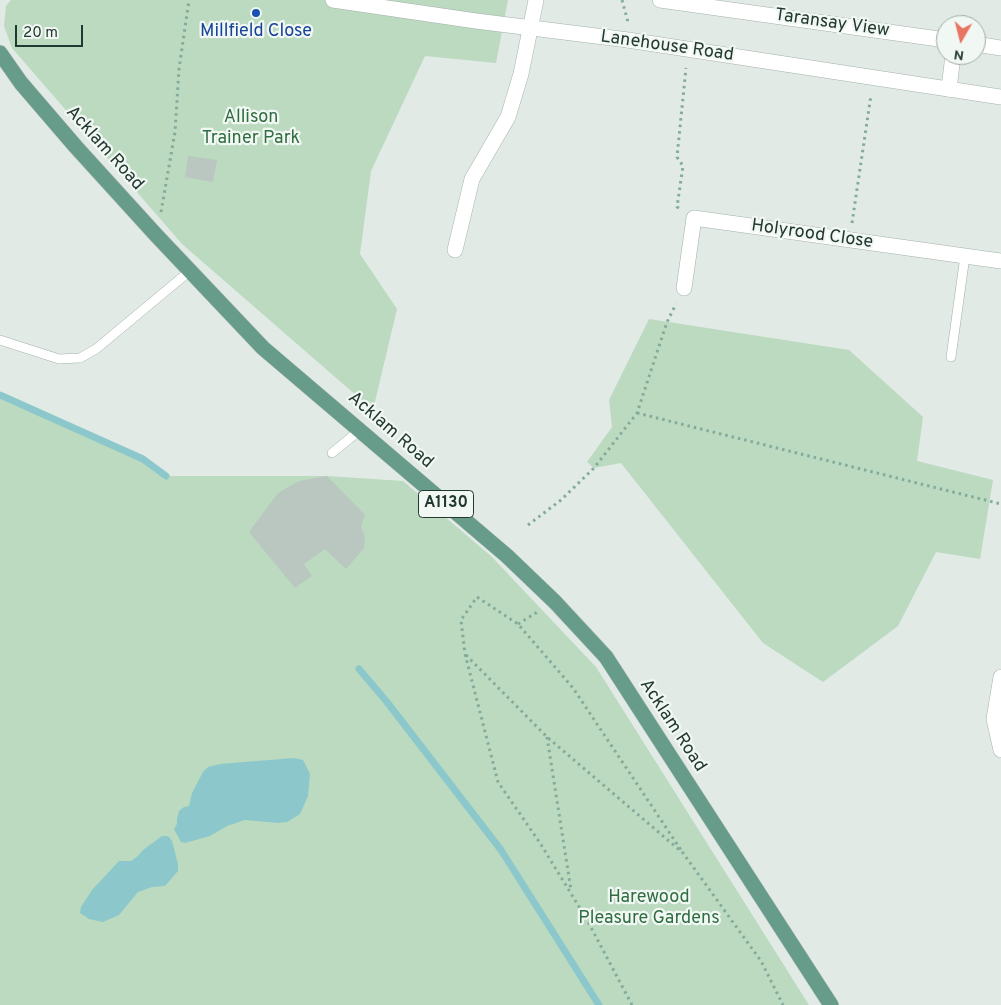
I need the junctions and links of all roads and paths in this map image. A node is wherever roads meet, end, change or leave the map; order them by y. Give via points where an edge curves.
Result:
1 (189, 0) edge
2 (333, 0) edge
3 (536, 0) edge
4 (660, 0) edge
5 (719, 4) edge
6 (531, 28) junction
7 (936, 38) edge
8 (986, 46) edge
9 (1001, 48) edge
10 (688, 49) junction
11 (0, 54) edge
12 (952, 65) edge
13 (874, 78) junction
14 (949, 89) junction
15 (1001, 97) edge
16 (694, 218) junction
17 (156, 235) junction
18 (850, 241) junction
19 (455, 250) dead end
20 (965, 256) junction
21 (1001, 261) edge
22 (191, 270) junction
23 (684, 288) joint
24 (0, 340) edge
25 (951, 357) dead end
26 (637, 413) junction
27 (360, 430) junction
28 (332, 453) dead end
29 (1001, 504) edge
30 (528, 524) dead end
31 (465, 654) junction
32 (1001, 677) edge
33 (547, 737) junction
34 (1001, 750) edge
35 (683, 853) junction
36 (571, 894) junction
37 (632, 1005) edge
38 (783, 1005) edge
39 (831, 1005) edge

1 - 17 path via 174,132
2 - 6 street, Lanehouse Road
3 - 6 street
4 - 5 street, Taransay View
5 - 7 street, Taransay View
6 - 10 street, Lanehouse Road
6 - 19 street via 508,117 472,179
8 - 9 street
10 - 13 street, Lanehouse Road
10 - 16 path via 677,157 683,166 677,207
11 - 17 main road, Acklam Road / A1130 via 76,147
12 - 14 street
13 - 14 street, Lanehouse Road
13 - 18 path
14 - 15 street, Lanehouse Road
16 - 18 street, Holyrood Close
16 - 23 street
17 - 22 main road, Acklam Road / A1130
18 - 20 street, Holyrood Close
20 - 21 street, Holyrood Close
20 - 25 lane
22 - 24 lane via 96,349 80,358 59,359
22 - 27 main road, Acklam Road / A1130 via 263,348
23 - 26 path via 668,322
26 - 29 path
26 - 30 path via 594,468 561,500
27 - 28 lane
27 - 39 main road, Acklam Road / A1130 via 507,556 606,657
31 - 33 path
31 - 35 path via 462,620 477,596 518,624 573,688
31 - 36 path via 498,782
32 - 34 street via 994,719
33 - 35 path
33 - 36 path
35 - 38 path via 761,961
36 - 37 path

